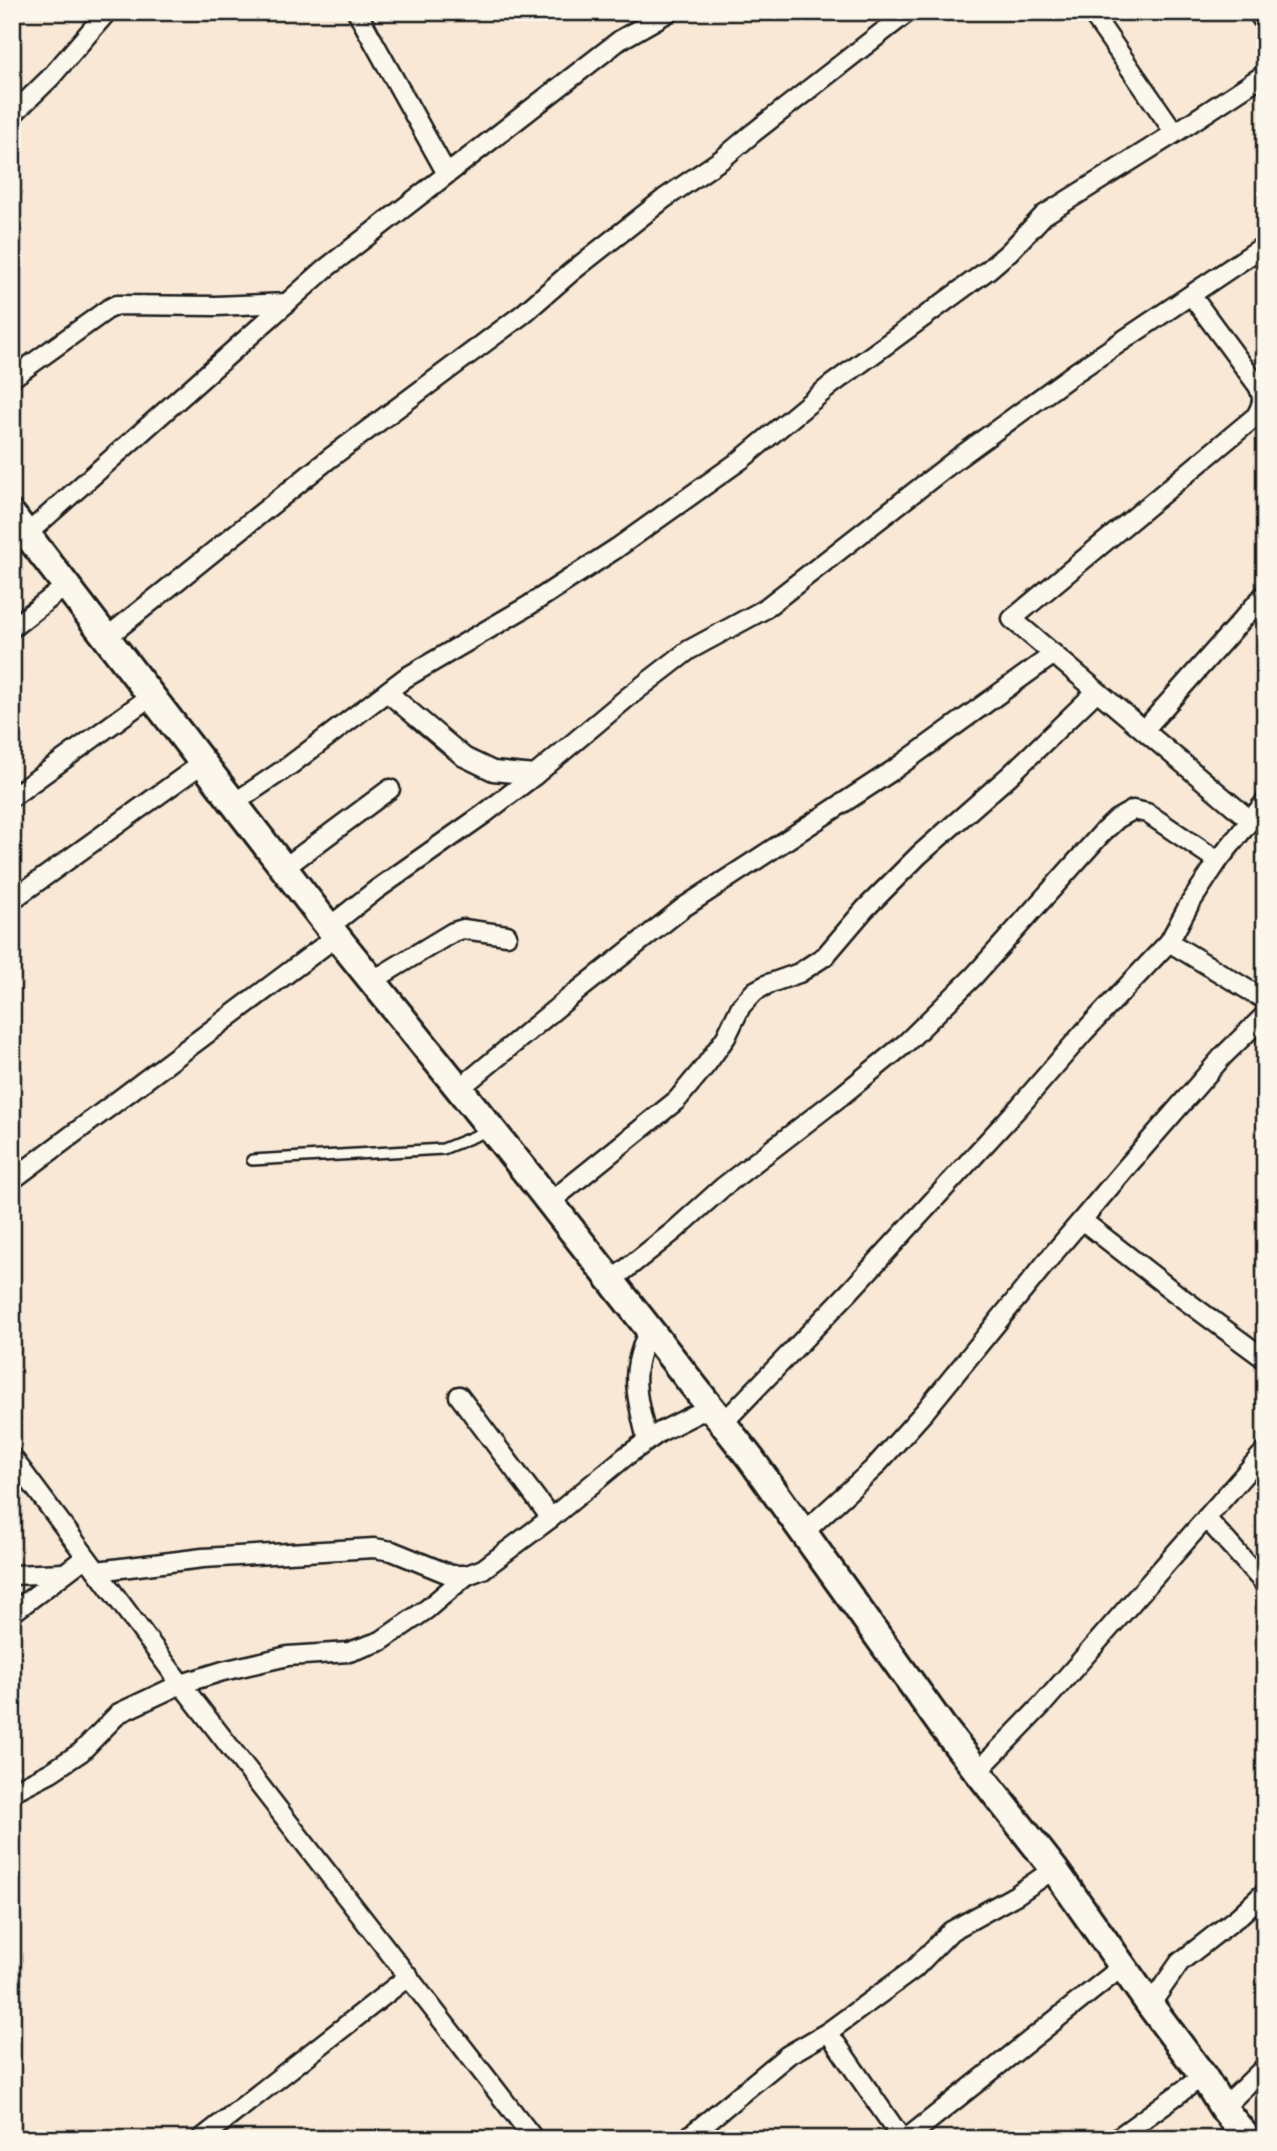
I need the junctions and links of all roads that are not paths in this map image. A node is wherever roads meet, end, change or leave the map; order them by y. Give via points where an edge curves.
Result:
1 (107, 12) edge
2 (357, 12) edge
3 (669, 12) edge
4 (908, 12) edge
5 (1091, 12) edge
6 (1257, 12) edge
7 (1265, 23) edge
8 (1265, 75) edge
9 (12, 115) edge
10 (1175, 134) junction
11 (447, 174) junction
12 (1265, 245) edge
13 (1191, 295) junction
14 (287, 303) junction
15 (12, 378) edge
16 (19, 524) edge
17 (66, 586) junction
18 (1265, 594) edge
19 (12, 628) edge
20 (106, 638) junction
21 (1054, 654) junction
22 (1097, 691) junction
23 (387, 692) junction
24 (151, 696) junction
25 (1144, 730) junction
26 (203, 763) junction
27 (535, 775) junction
28 (390, 789) dead end
29 (12, 797) edge
30 (1265, 802) edge
31 (234, 803) junction
32 (1250, 820) junction
33 (1218, 860) junction
34 (284, 868) junction
35 (12, 900) edge
36 (333, 931) junction
37 (507, 935) dead end
38 (1169, 942) junction
39 (372, 981) junction
40 (1265, 1000) edge
41 (1265, 1015) edge
42 (459, 1089) junction
43 (492, 1129) junction
44 (252, 1160) dead end
45 (12, 1180) edge
46 (550, 1202) junction
47 (1083, 1221) junction
48 (611, 1281) junction
49 (649, 1330) junction
50 (1265, 1359) edge
51 (459, 1396) dead end
52 (716, 1415) junction
53 (647, 1441) junction
54 (1265, 1451) edge
55 (12, 1457) edge
56 (551, 1518) junction
57 (1206, 1518) junction
58 (803, 1533) junction
59 (91, 1564) junction
60 (64, 1573) junction
61 (12, 1575) edge
62 (467, 1575) junction
63 (1265, 1584) edge
64 (12, 1613) edge
65 (181, 1684) junction
66 (978, 1771) junction
67 (12, 1792) edge
68 (1054, 1869) junction
69 (1265, 1892) edge
70 (1123, 1966) junction
71 (409, 1976) junction
72 (1150, 2005) junction
73 (828, 2032) junction
74 (1265, 2067) edge
75 (1203, 2076) junction
76 (1223, 2108) junction
77 (201, 2139) edge
78 (534, 2139) edge
79 (686, 2139) edge
80 (904, 2139) edge
81 (1116, 2139) edge
82 (1248, 2139) edge

1 - 9 street
2 - 11 street
3 - 11 street via 620,40
4 - 20 street via 722,159 665,198 523,314 330,458
5 - 10 street
6 - 7 street
8 - 10 street
10 - 23 street via 1044,215 988,270 617,548
11 - 14 street
12 - 13 street
13 - 21 street via 1258,386 1263,405 1256,416 1012,619
13 - 27 street via 958,458 763,610 689,650
14 - 15 street via 116,305
14 - 16 street
16 - 17 street
17 - 19 street
17 - 20 street
18 - 25 street
20 - 24 street
21 - 22 street
21 - 42 street via 892,771 684,906
22 - 25 street
22 - 46 street via 919,855 825,956 755,991 677,1100
23 - 27 street via 464,757 493,771
23 - 31 street
24 - 26 street
24 - 29 street
25 - 32 street
26 - 31 street
26 - 35 street
27 - 36 street via 376,890
28 - 34 street
30 - 32 street
31 - 34 street
32 - 33 street
33 - 38 street
33 - 48 street via 1147,813 1133,810 1117,818 974,976 906,1043 723,1186
34 - 36 street
36 - 39 street
36 - 45 street
37 - 39 street via 463,929 453,932
38 - 40 street
38 - 52 street via 851,1290
39 - 42 street
41 - 47 street via 1200,1082
42 - 43 street
43 - 44 lane via 443,1149
43 - 46 street
46 - 48 street
47 - 50 street
47 - 58 street via 873,1469
48 - 49 street
49 - 52 street
49 - 53 street via 636,1374
51 - 56 street
52 - 53 street via 660,1432
52 - 58 street
53 - 56 street
54 - 57 street
55 - 59 street
56 - 62 street via 483,1569
57 - 63 street
57 - 66 street
58 - 66 street
59 - 60 street
59 - 62 street via 374,1548 451,1575
59 - 65 street
60 - 61 street
60 - 64 street
62 - 65 street via 374,1644 349,1652 288,1656
65 - 67 street via 119,1713 81,1752
65 - 71 street
66 - 68 street
68 - 70 street
68 - 73 street via 951,1931 914,1969
69 - 72 street via 1180,1962
70 - 72 street
70 - 80 street
71 - 77 street
71 - 78 street
72 - 75 street
73 - 79 street via 788,2055
73 - 80 street
74 - 76 street
75 - 76 street
75 - 81 street
76 - 82 street

